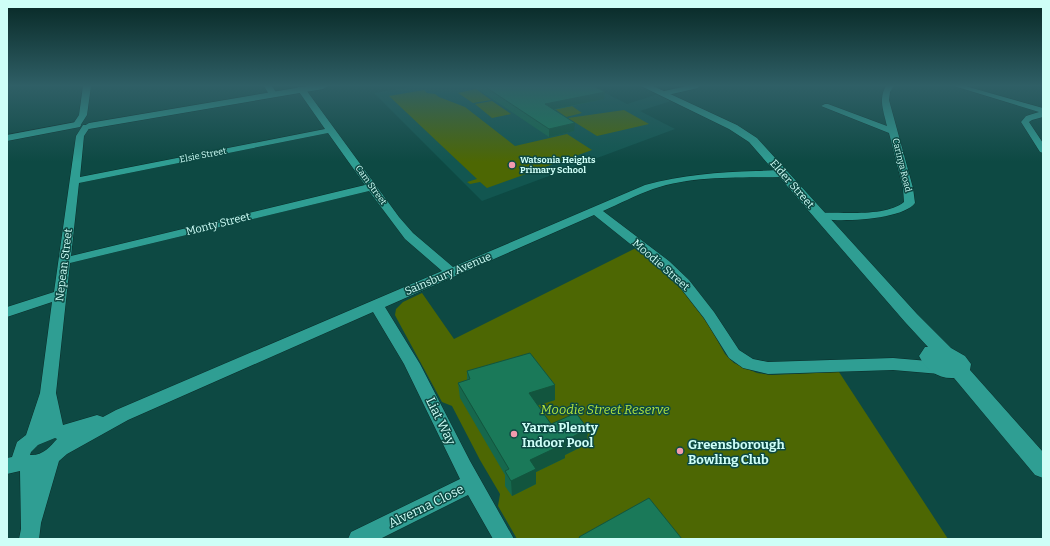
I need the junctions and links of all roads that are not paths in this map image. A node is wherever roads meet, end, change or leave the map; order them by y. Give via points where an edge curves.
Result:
1 (84, 111) edge
2 (160, 111) edge
3 (317, 111) edge
4 (699, 111) edge
5 (840, 111) edge
6 (888, 111) edge
7 (1043, 112) edge
8 (82, 126) junction
9 (331, 130) junction
10 (893, 131) junction
11 (7, 138) edge
12 (1043, 150) edge
13 (783, 174) junction
14 (75, 181) junction
15 (372, 187) junction
16 (594, 210) junction
17 (820, 216) junction
18 (65, 262) junction
19 (451, 272) junction
20 (61, 294) junction
21 (376, 305) junction
22 (7, 312) edge
23 (942, 362) junction
24 (48, 393) junction
25 (57, 442) junction
26 (20, 457) edge
27 (1043, 468) edge
28 (472, 483) junction
29 (30, 534) edge
30 (358, 539) edge
31 (504, 539) edge

1 - 8 street, Nepean Street
2 - 8 street
3 - 9 street, Cam Street
4 - 13 street, Elder Street via 744,133
5 - 10 street
6 - 10 street, Carinya Road
7 - 12 street via 1025,122
8 - 11 street
8 - 14 street, Nepean Street
9 - 14 street, Elsie Street
9 - 15 street, Cam Street
10 - 17 street, Carinya Road via 910,198 908,206 890,213
13 - 16 street, Sainsbury Avenue via 702,176 676,180 649,187
13 - 17 street, Elder Street
14 - 18 street, Nepean Street
15 - 18 street, Monty Street
15 - 19 street, Cam Street via 409,236
16 - 19 street, Sainsbury Avenue
16 - 23 street, Moodie Street via 664,264 684,283 710,315 731,350 738,358 749,364 776,368
17 - 23 street, Elder Street via 911,318
18 - 20 street, Nepean Street
19 - 21 street, Sainsbury Avenue
20 - 22 street
20 - 24 street, Nepean Street
21 - 25 street, Sainsbury Avenue
21 - 28 street, Liat Way via 414,367
23 - 27 street, Elder Street via 994,413
24 - 25 street, Nepean Street
24 - 26 street, Nepean Street
25 - 26 street via 36,463
25 - 26 street via 40,435
25 - 29 street, Nepean Street
26 - 29 street, Nepean Street
28 - 30 street, Alverna Close
28 - 31 street, Liat Way

